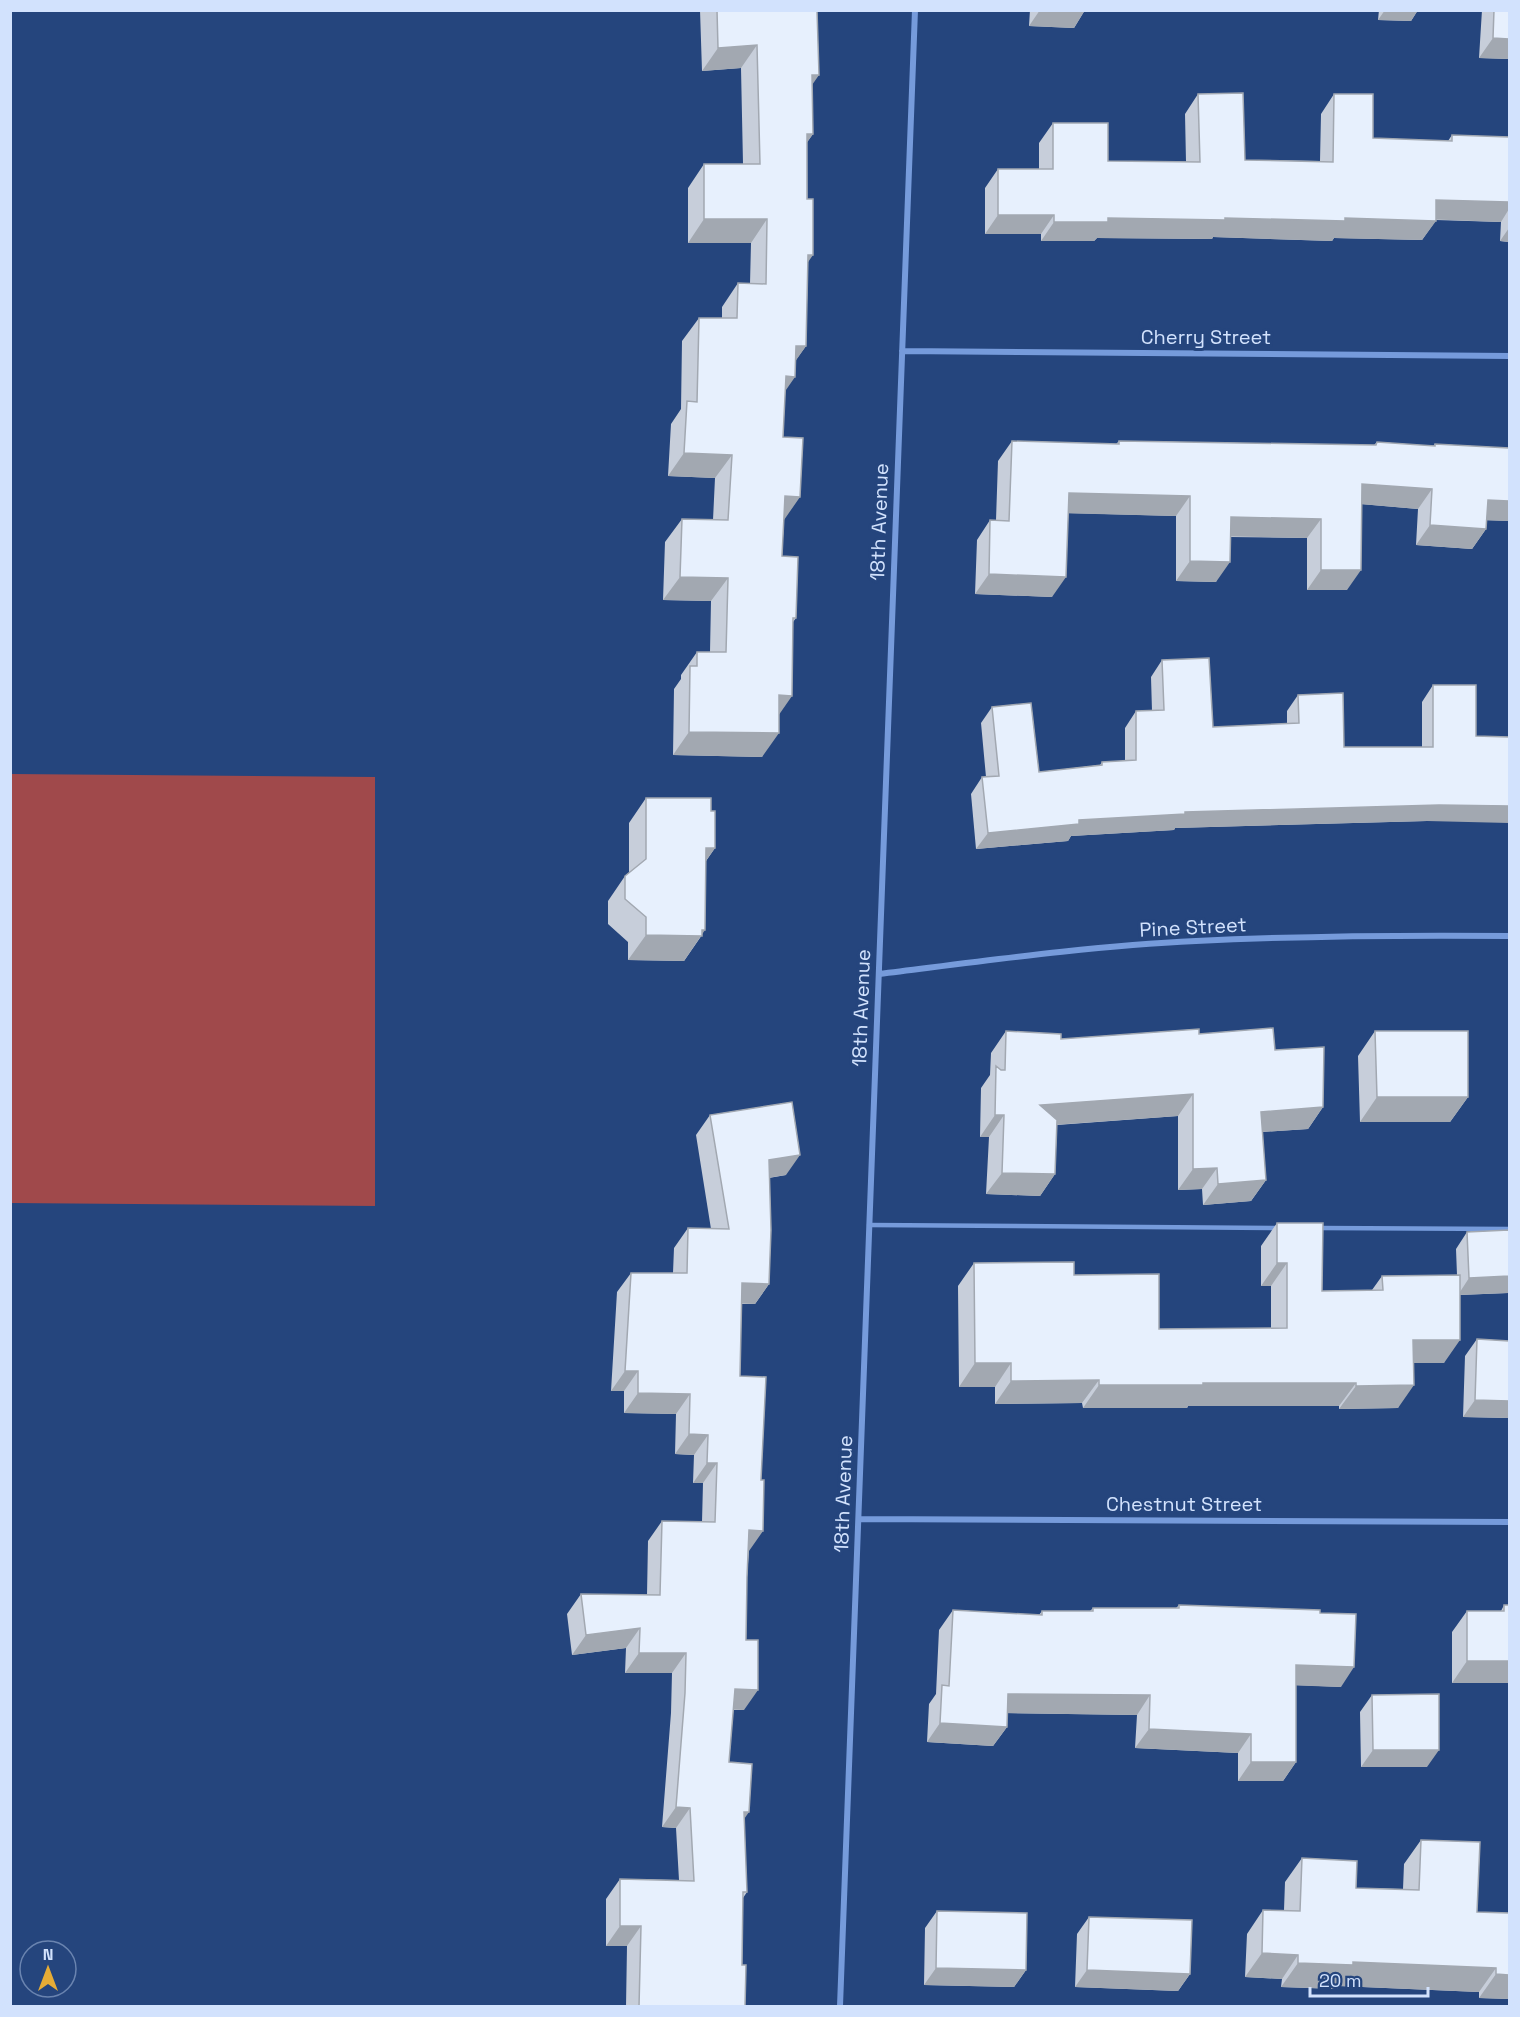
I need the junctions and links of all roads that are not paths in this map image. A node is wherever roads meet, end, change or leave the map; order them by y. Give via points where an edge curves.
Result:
1 (915, 10) edge
2 (902, 351) junction
3 (1509, 356) edge
4 (1509, 936) edge
5 (879, 974) junction
6 (869, 1225) junction
7 (1284, 1228) edge
8 (1308, 1228) edge
9 (1509, 1229) edge
10 (859, 1519) junction
11 (1509, 1522) edge
12 (840, 2007) edge

1 - 2 street, 18th Avenue
2 - 3 street, Cherry Street
2 - 5 street, 18th Avenue
4 - 5 street, Pine Street via 1195,941 1031,955
5 - 6 street, 18th Avenue
6 - 7 lane
6 - 10 street, 18th Avenue
8 - 9 lane
10 - 11 street, Chestnut Street
10 - 12 street, 18th Avenue

